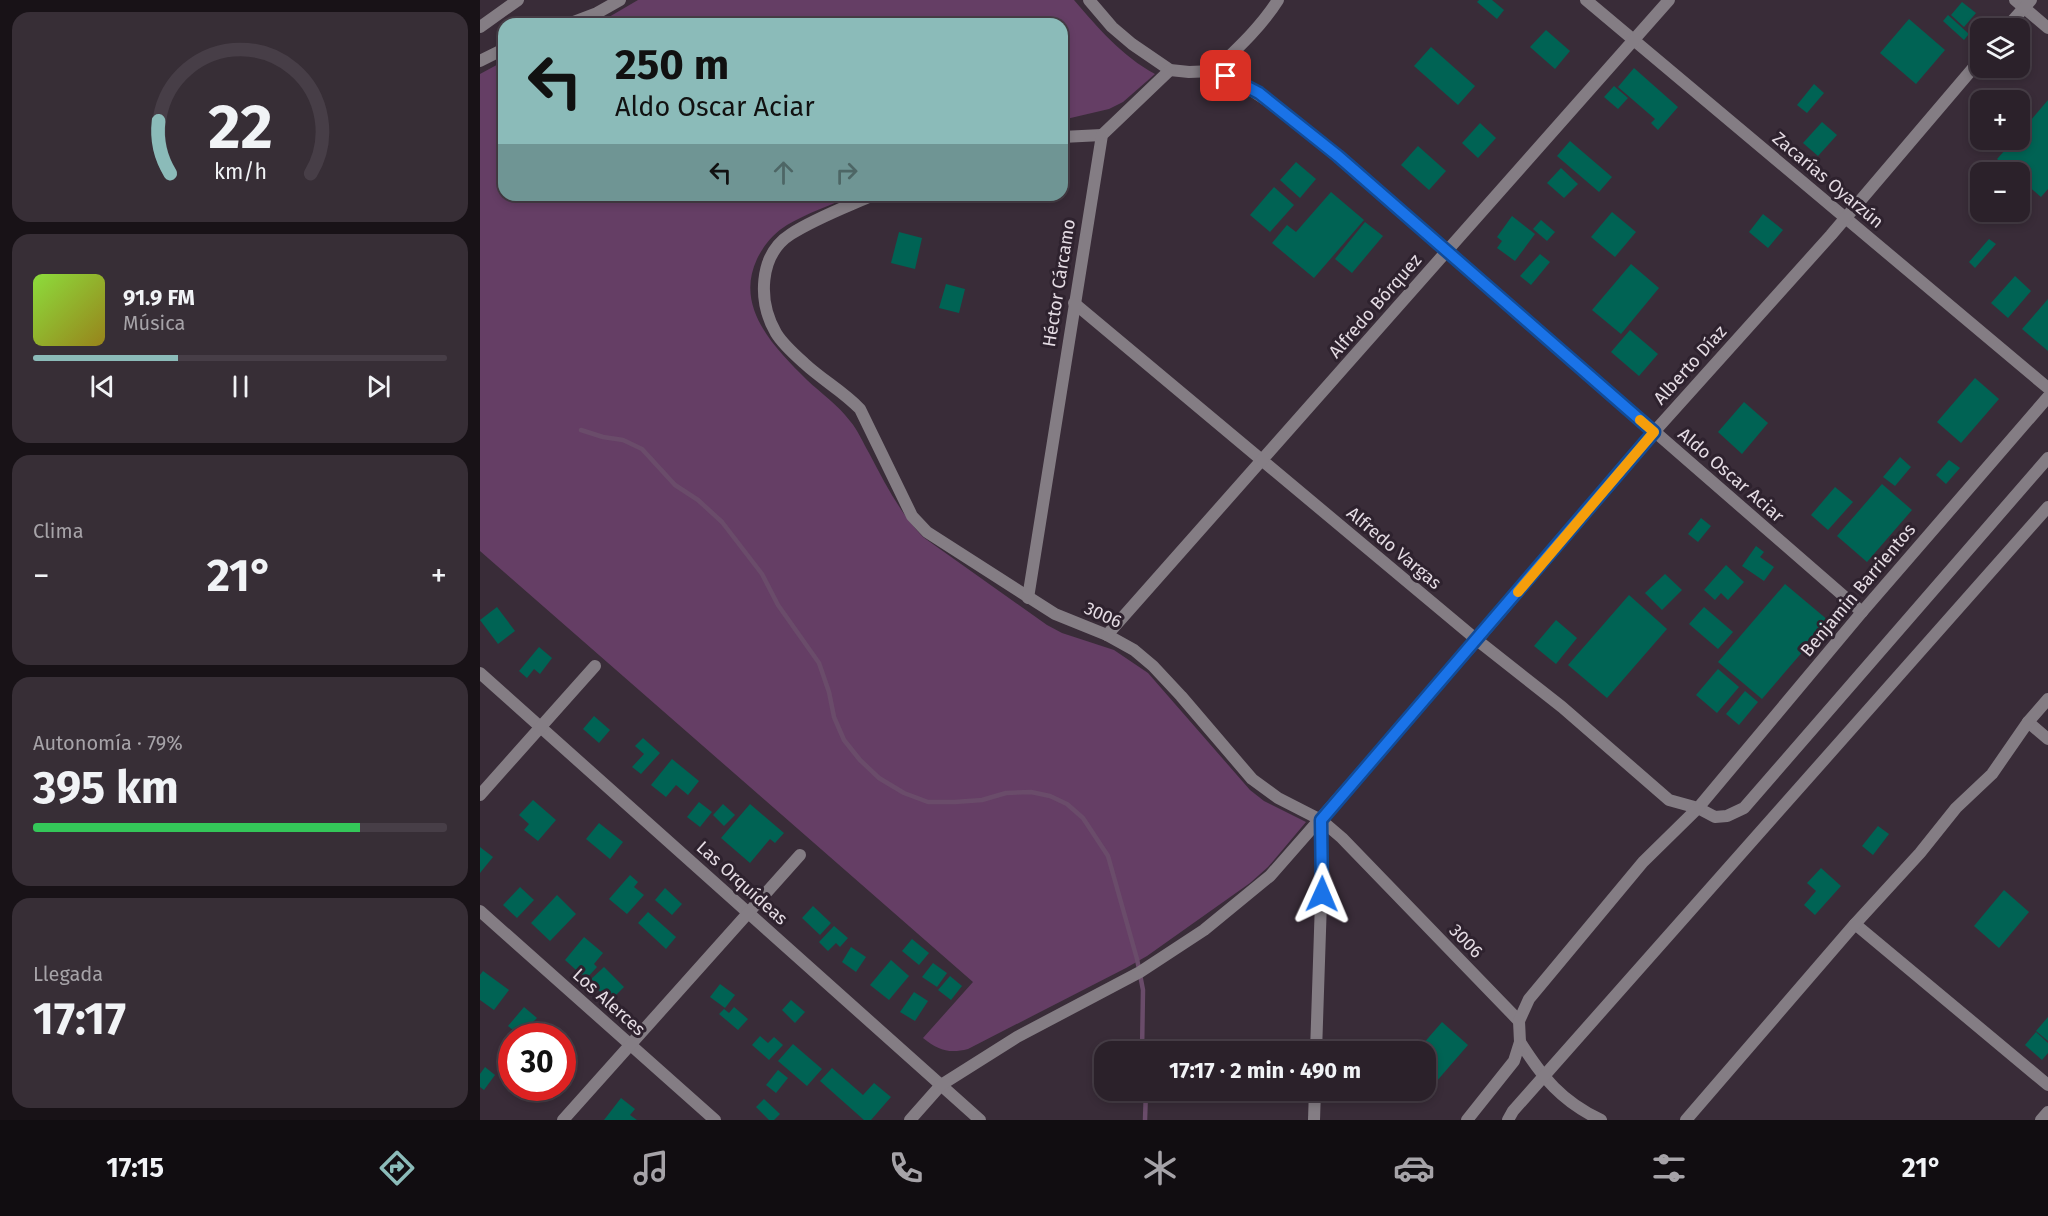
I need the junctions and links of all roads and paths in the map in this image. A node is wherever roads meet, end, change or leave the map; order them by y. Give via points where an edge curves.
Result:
1 (518, 0) edge
2 (620, 0) edge
3 (1089, 0) edge
4 (1278, 0) edge
5 (1586, 0) edge
6 (1669, 0) edge
7 (2023, 3) edge
8 (584, 18) edge
9 (2013, 18) edge
10 (480, 27) edge
11 (2048, 28) edge
12 (1634, 41) junction
13 (498, 52) edge
14 (480, 61) edge
15 (1170, 70) junction
16 (1214, 71) junction
17 (1970, 72) edge
18 (1102, 135) junction
19 (1068, 137) edge
20 (860, 201) edge
21 (1846, 218) junction
22 (1447, 251) junction
23 (1074, 303) junction
24 (2048, 388) edge
25 (2048, 397) edge
26 (1654, 432) junction
27 (2048, 458) edge
28 (1262, 461) junction
29 (2048, 507) edge
30 (1028, 598) junction
31 (1862, 612) junction
32 (1107, 635) junction
33 (1477, 640) junction
34 (595, 666) dead end
35 (480, 673) edge
36 (2048, 699) edge
37 (2028, 722) junction
38 (541, 727) junction
39 (2048, 739) edge
40 (480, 795) edge
41 (1698, 808) junction
42 (1321, 820) junction
43 (800, 855) dead end
44 (480, 911) edge
45 (748, 912) junction
46 (1855, 924) junction
47 (1519, 1021) junction
48 (1316, 1041) edge
49 (1520, 1042) junction
50 (629, 1044) junction
51 (1544, 1076) junction
52 (941, 1084) junction
53 (2048, 1085) edge
54 (1315, 1101) edge
55 (2048, 1113) edge
56 (563, 1120) edge
57 (714, 1120) edge
58 (910, 1120) edge
59 (980, 1120) edge
60 (1314, 1120) edge
61 (1467, 1120) edge
62 (1508, 1120) edge
63 (1600, 1120) edge
64 (1686, 1120) edge
65 (2042, 1120) edge

1 - 10 street
2 - 8 street
3 - 15 street via 1112,27
4 - 16 street via 1250,36
5 - 12 street, Zacarías Oyarzún
6 - 12 street, Alfredo Bórquez
7 - 9 street
7 - 11 street
12 - 21 street, Zacarías Oyarzún
12 - 22 street, Alfredo Bórquez
13 - 14 street
15 - 16 street
15 - 18 street
16 - 22 street, Aldo Oscar Aciar via 1259,93
17 - 21 street, Alberto Díaz
18 - 19 street
18 - 23 street, Héctor Cárcamo
20 - 30 street, 3006 via 789,235 773,252 763,290 776,334 804,364 860,409 912,516 927,532
21 - 24 street, Zacarías Oyarzún
21 - 26 street, Alberto Díaz
22 - 26 street, Aldo Oscar Aciar
22 - 28 street, Alfredo Bórquez
23 - 28 street, Alfredo Vargas
23 - 30 street, Héctor Cárcamo
25 - 31 street, Benjamin Barrientos
26 - 31 street, Aldo Oscar Aciar
26 - 33 street, Alberto Díaz
27 - 41 street via 1744,808 1715,817
28 - 32 street, Alfredo Bórquez
28 - 33 street, Alfredo Vargas
29 - 51 street
30 - 32 street, 3006 via 1055,614
31 - 41 street, Benjamin Barrientos
32 - 42 street, 3006 via 1153,666 1252,779 1278,798
33 - 41 street, Alfredo Vargas via 1669,800
33 - 42 street, Alberto Díaz
34 - 38 street
35 - 38 street, Las Orquídeas
36 - 37 street
37 - 39 street
37 - 46 street via 1992,774 1956,808 1920,854
38 - 40 street
38 - 45 street, Las Orquídeas
41 - 47 street, Benjamin Barrientos via 1643,861 1529,999
42 - 47 street, 3006
42 - 48 street
42 - 52 street, Alberto Díaz via 1270,876 1204,930 1140,972 1017,1037
43 - 45 street
44 - 50 street, Los Alerces
45 - 50 street
45 - 52 street, Las Orquídeas
46 - 53 street
46 - 64 street
47 - 49 street
49 - 51 street
49 - 61 street via 1514,1061
50 - 56 street
50 - 57 street, Los Alerces
51 - 62 street
51 - 63 street via 1577,1108
52 - 58 street, Alberto Díaz
52 - 59 street, Las Orquídeas
54 - 60 street
55 - 65 street

